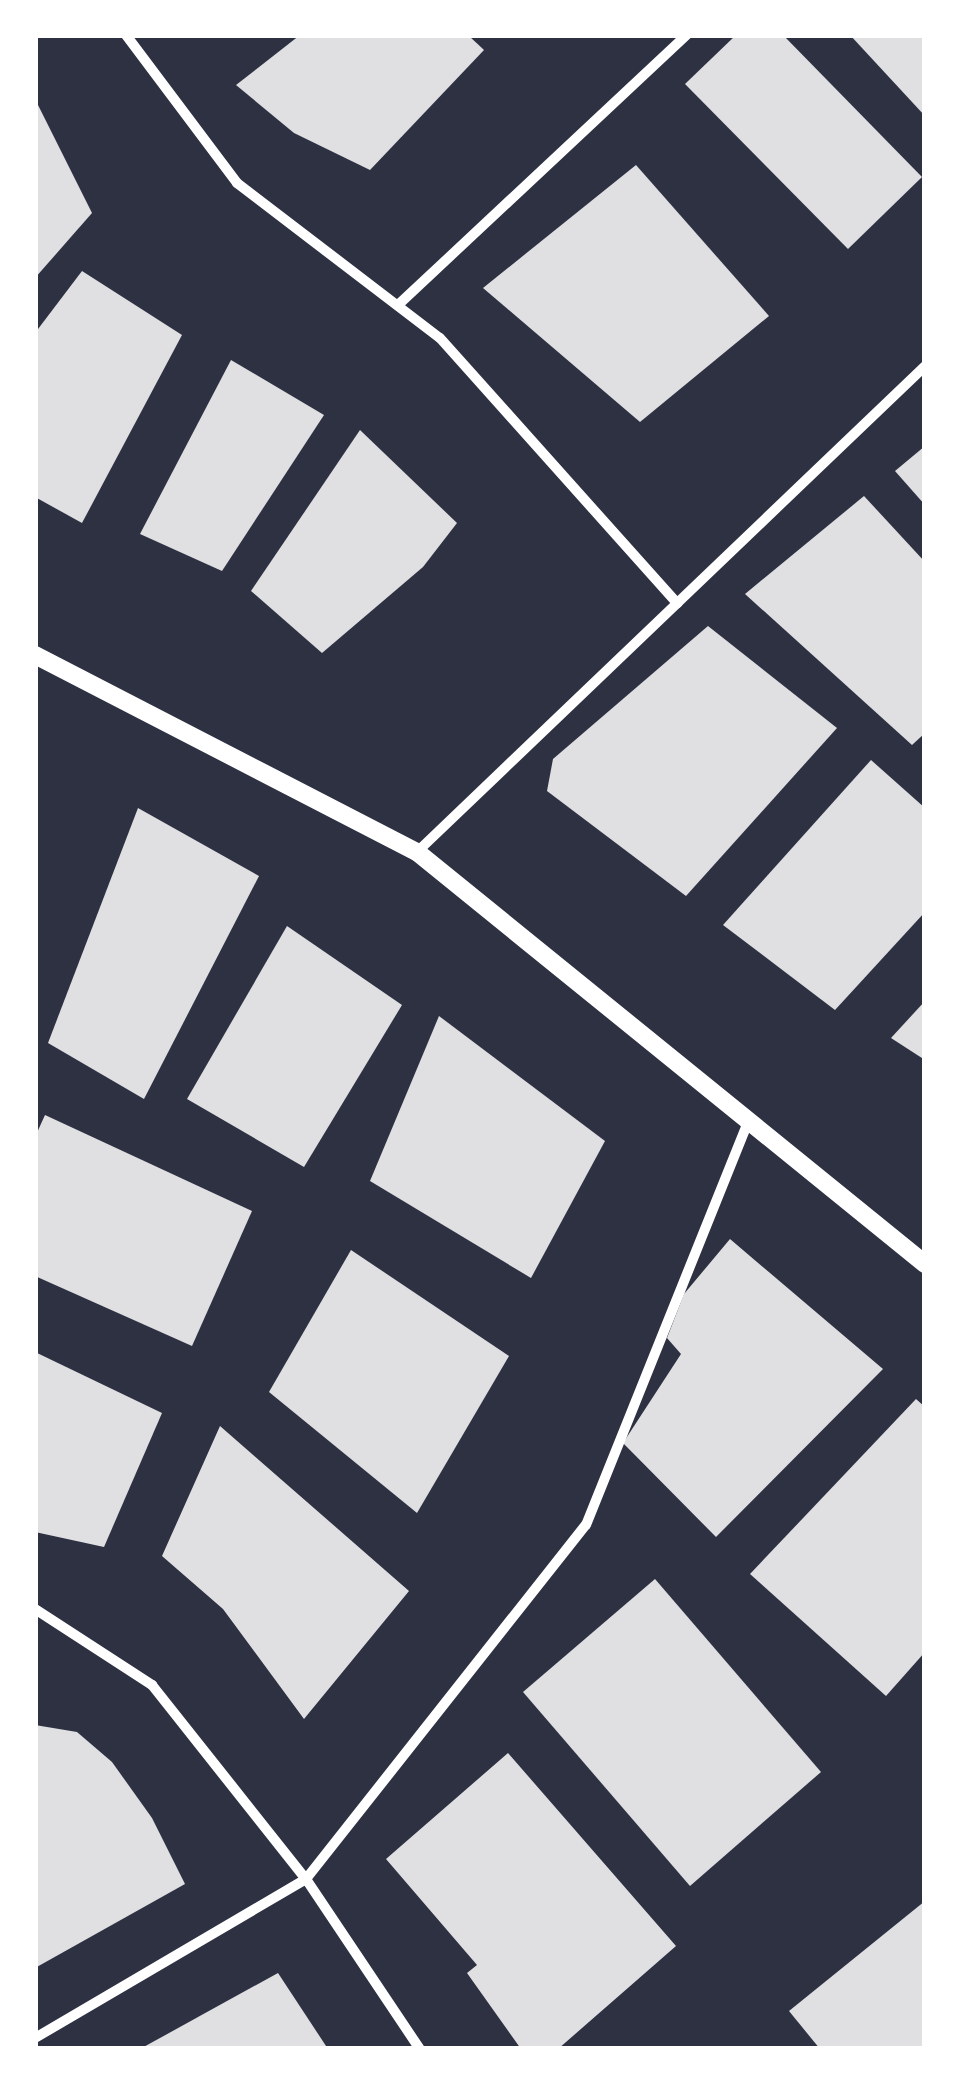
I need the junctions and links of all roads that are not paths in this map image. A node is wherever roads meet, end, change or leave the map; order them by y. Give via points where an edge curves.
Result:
1 (126, 35) edge
2 (687, 35) edge
3 (398, 305) junction
4 (925, 366) edge
5 (677, 603) junction
6 (35, 654) edge
7 (417, 852) junction
8 (750, 1118) junction
9 (925, 1264) edge
10 (35, 1609) edge
11 (306, 1879) junction
12 (35, 2038) edge
13 (420, 2049) edge

1 - 3 street via 237,184
2 - 3 street
3 - 5 street via 440,338
4 - 5 street
5 - 7 street
6 - 7 street
7 - 8 street
8 - 9 street
8 - 11 street via 586,1525
10 - 11 street via 152,1684
11 - 12 street
11 - 13 street

